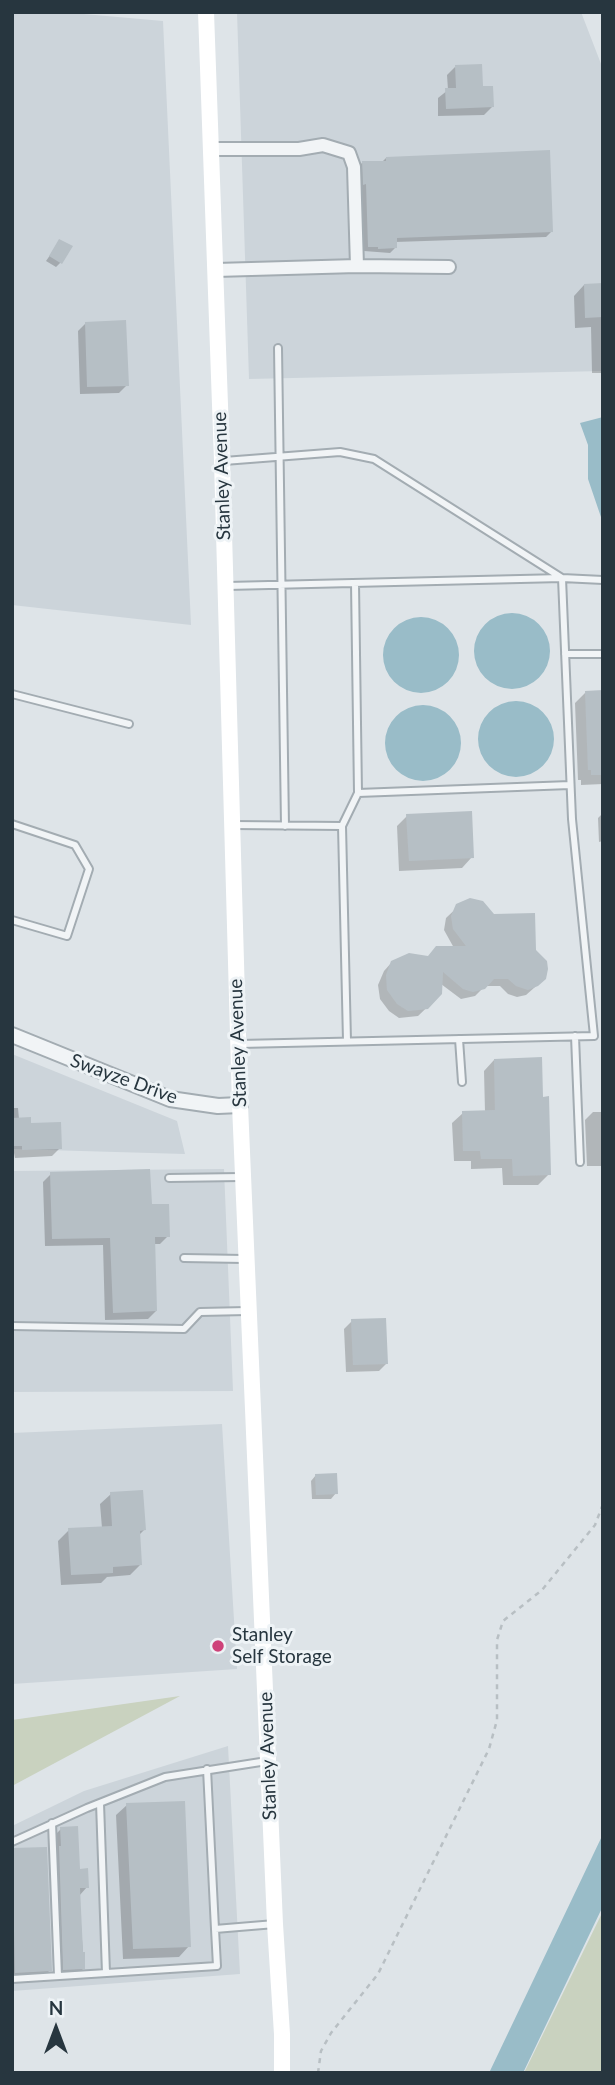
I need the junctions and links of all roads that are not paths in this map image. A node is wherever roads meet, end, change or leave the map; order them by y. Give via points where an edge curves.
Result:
1 (206, 12) edge
2 (212, 149) junction
3 (357, 265) junction
4 (449, 267) dead end
5 (216, 270) junction
6 (278, 348) dead end
7 (279, 456) junction
8 (222, 461) junction
9 (562, 579) junction
10 (603, 580) edge
11 (355, 583) junction
12 (281, 585) junction
13 (225, 586) junction
14 (565, 654) junction
15 (603, 654) edge
16 (12, 694) edge
17 (129, 724) dead end
18 (570, 785) junction
19 (358, 793) junction
20 (12, 824) edge
21 (231, 825) junction
22 (285, 826) junction
23 (342, 826) junction
24 (12, 919) edge
25 (12, 1035) edge
26 (603, 1035) edge
27 (575, 1036) junction
28 (594, 1036) junction
29 (459, 1039) junction
30 (347, 1041) junction
31 (239, 1044) junction
32 (462, 1082) dead end
33 (240, 1105) junction
34 (580, 1161) dead end
35 (243, 1177) junction
36 (169, 1178) dead end
37 (184, 1258) dead end
38 (246, 1259) junction
39 (249, 1311) junction
40 (12, 1326) edge
41 (269, 1760) junction
42 (207, 1769) junction
43 (100, 1803) junction
44 (52, 1824) junction
45 (12, 1842) edge
46 (275, 1924) junction
47 (215, 1929) junction
48 (106, 1973) junction
49 (58, 1976) junction
50 (12, 1979) edge
51 (282, 2073) edge

1 - 2 main road, Stanley Avenue
2 - 3 street via 323,145 348,153 354,167
2 - 5 main road, Stanley Avenue
3 - 4 street
3 - 5 street
5 - 8 main road, Stanley Avenue
6 - 7 lane
7 - 8 lane
7 - 9 lane via 340,452 374,459
7 - 12 lane
8 - 13 main road, Stanley Avenue
9 - 10 lane
9 - 11 lane
9 - 14 lane
11 - 12 lane
11 - 19 lane
12 - 13 lane
12 - 22 lane
13 - 21 main road, Stanley Avenue
14 - 15 lane
14 - 18 lane
16 - 17 lane
18 - 19 lane
18 - 28 lane
19 - 23 lane
20 - 24 lane via 75,845 89,870 67,936
21 - 22 lane
21 - 31 main road, Stanley Avenue
22 - 23 lane
23 - 30 lane
25 - 33 street, Swayze Drive via 170,1099
26 - 28 lane
27 - 28 lane
27 - 29 lane
27 - 34 lane
29 - 30 lane
29 - 32 lane
30 - 31 lane
31 - 33 main road, Stanley Avenue
33 - 35 main road, Stanley Avenue
35 - 36 lane
35 - 38 main road, Stanley Avenue
37 - 38 lane
38 - 39 main road, Stanley Avenue
39 - 40 lane via 200,1312 184,1329
39 - 41 main road, Stanley Avenue
41 - 42 lane
41 - 46 main road, Stanley Avenue
42 - 43 lane via 165,1777
42 - 47 lane
43 - 44 lane
43 - 48 lane
44 - 45 lane
44 - 49 lane
46 - 47 lane
46 - 51 main road, Stanley Avenue
47 - 48 lane via 218,1966
48 - 49 lane
49 - 50 lane

